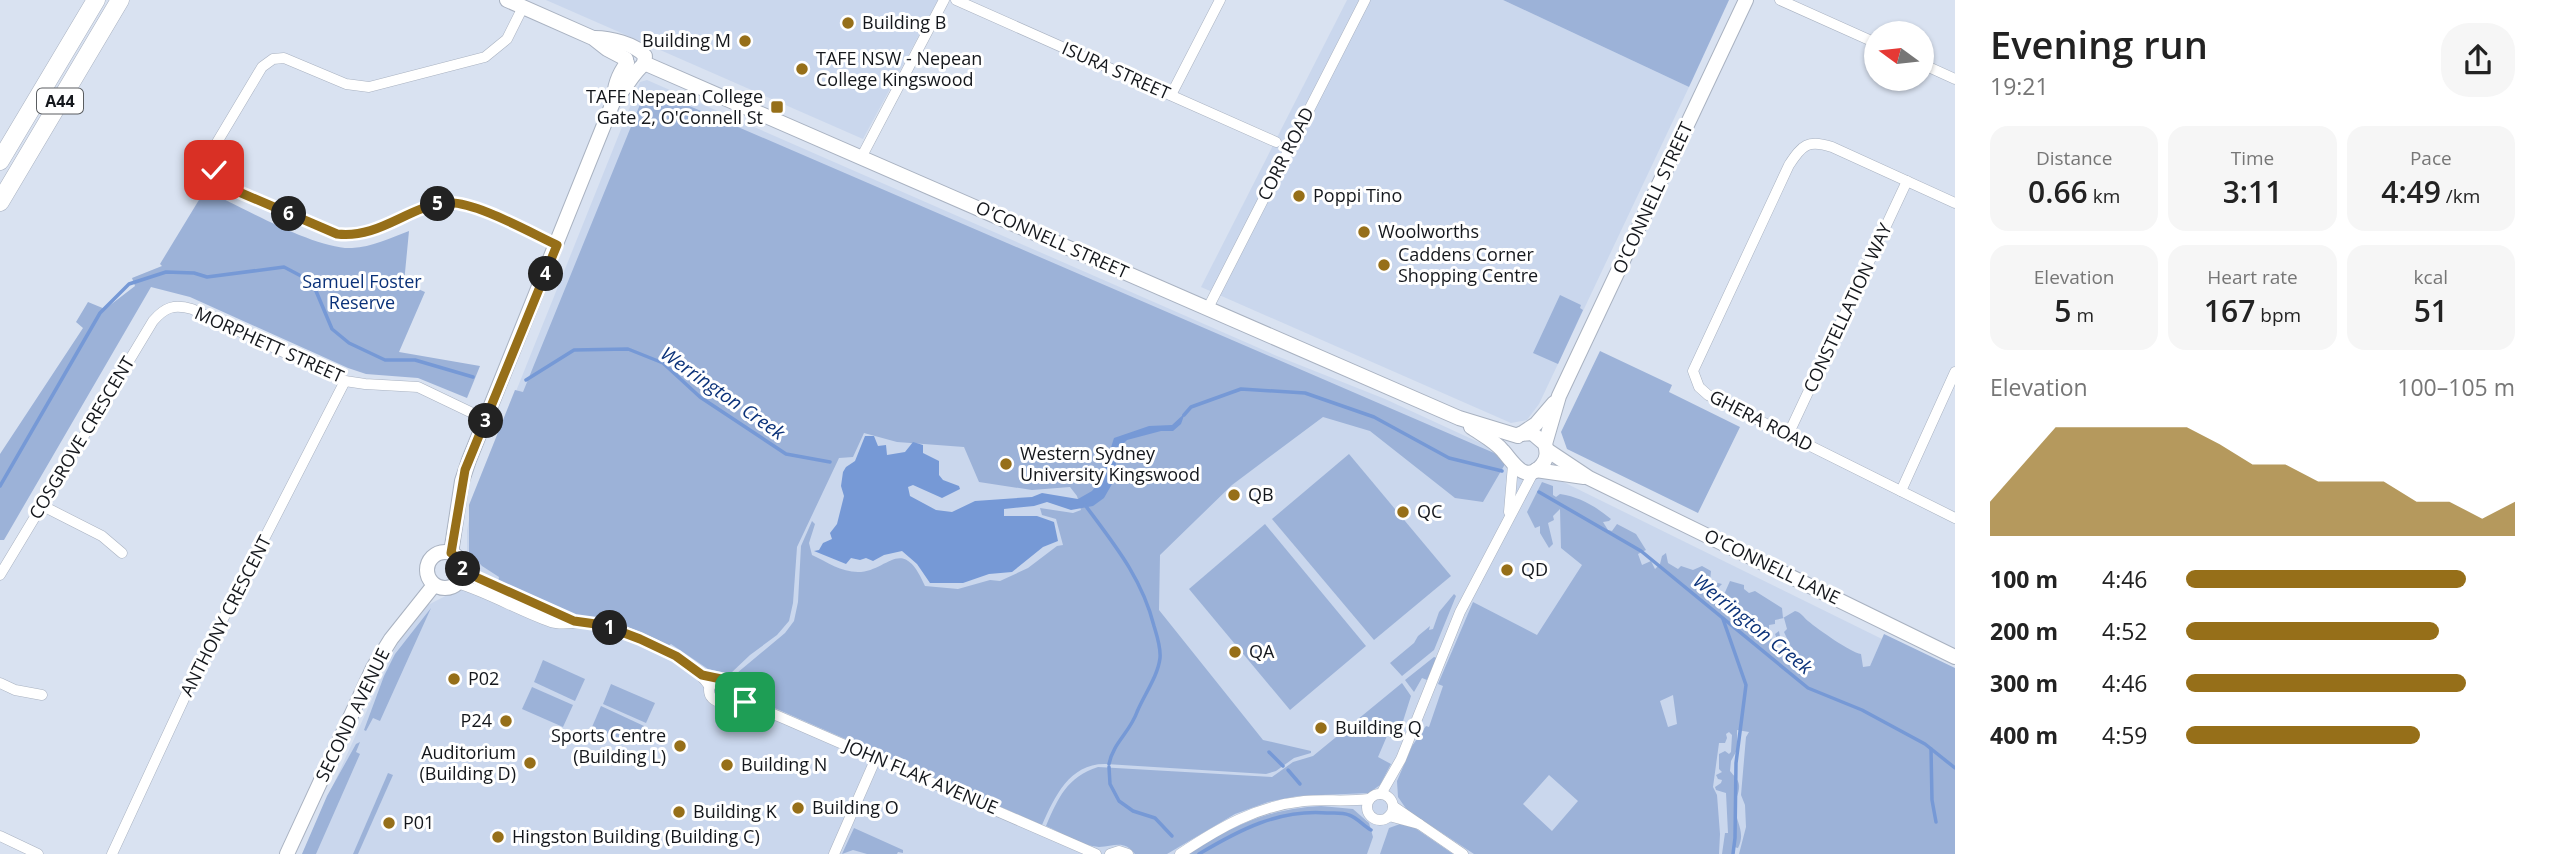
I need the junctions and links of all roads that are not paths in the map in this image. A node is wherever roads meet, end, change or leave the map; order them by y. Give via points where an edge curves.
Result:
1 (96, 0) edge
2 (120, 0) edge
3 (507, 0) edge
4 (944, 0) edge
5 (956, 0) edge
6 (1220, 0) edge
7 (1365, 0) edge
8 (1746, 0) edge
9 (1780, 0) edge
10 (523, 7) junction
11 (1864, 38) edge
12 (634, 60) junction
13 (1934, 69) edge
14 (1955, 79) edge
15 (1171, 95) junction
16 (1276, 142) dead end
17 (863, 156) junction
18 (0, 161) edge
19 (1908, 181) junction
20 (0, 202) edge
21 (1955, 203) edge
22 (557, 245) junction
23 (170, 307) joint
24 (1208, 308) junction
25 (1953, 380) edge
26 (345, 381) junction
27 (1559, 396) junction
28 (1459, 418) junction
29 (487, 420) junction
30 (1519, 435) junction
31 (1788, 435) junction
32 (1546, 447) junction
33 (1512, 463) junction
34 (1535, 471) junction
35 (1589, 478) junction
36 (1901, 491) junction
37 (41, 505) junction
38 (1955, 517) edge
39 (1507, 520) junction
40 (122, 553) dead end
41 (451, 553) junction
42 (463, 569) junction
43 (0, 575) edge
44 (457, 583) junction
45 (434, 584) junction
46 (574, 621) junction
47 (1955, 657) edge
48 (0, 683) edge
49 (713, 683) junction
50 (731, 694) junction
51 (42, 695) dead end
52 (876, 758) junction
53 (1388, 803) junction
54 (1368, 804) junction
55 (0, 836) edge
56 (38, 854) edge
57 (113, 854) edge
58 (287, 854) edge
59 (834, 854) edge
60 (1096, 854) edge
61 (1110, 854) edge
62 (1128, 854) edge
63 (1180, 854) edge
64 (1463, 854) edge

1 - 18 highway, A44
2 - 20 highway, A44
3 - 10 street, O'CONNELL STREET
4 - 17 street
5 - 15 street, ISURA STREET
6 - 15 street
7 - 24 street, CORR ROAD
8 - 27 street, O'CONNELL STREET
9 - 11 street
10 - 12 street, O'CONNELL STREET
10 - 22 street via 507,39 485,57 369,87 346,84 284,58 273,59 262,67 216,144 212,166 232,189 337,234 376,230 455,202
12 - 17 street, O'CONNELL STREET
12 - 22 street via 620,72 614,100
13 - 14 street
15 - 16 street, ISURA STREET
17 - 24 street, O'CONNELL STREET
19 - 21 street
19 - 31 street, CONSTELLATION WAY
19 - 31 street, GHERA ROAD via 1815,142 1797,152 1789,165 1693,372 1708,395
22 - 29 street
23 - 26 street, MORPHETT STREET via 192,309
23 - 37 street, COSGROVE CRESCENT via 153,321
24 - 28 street, O'CONNELL STREET
25 - 36 street
26 - 29 street, MORPHETT STREET via 418,387
26 - 57 street, ANTHONY CRESCENT via 202,660
27 - 30 street, O'CONNELL STREET via 1536,424
27 - 32 street, O'CONNELL STREET
28 - 30 street, O'CONNELL STREET
28 - 33 street, O'CONNELL STREET via 1502,449
29 - 41 street via 462,481
30 - 32 street, O'CONNELL STREET via 1532,433
30 - 33 street via 1508,450
31 - 36 street, GHERA ROAD
32 - 34 street, O'CONNELL STREET via 1545,462
32 - 35 street, O'CONNELL LANE
33 - 34 street, O'CONNELL STREET via 1522,471
33 - 39 street
34 - 35 street, O'CONNELL LANE
34 - 39 street
35 - 47 street, O'CONNELL LANE
36 - 38 street, GHERA ROAD
37 - 40 street via 108,540
37 - 43 street, COSGROVE CRESCENT
39 - 53 street via 1460,612
41 - 42 street
41 - 45 street via 439,552 430,559 427,575
42 - 44 street
42 - 46 street
44 - 45 street via 443,588
44 - 46 street via 554,624
45 - 58 street, SECOND AVENUE via 373,668
46 - 49 street via 603,625 653,644
48 - 51 street
49 - 50 street via 726,680
49 - 50 street via 710,694 714,700 723,702
50 - 52 street, JOHN FLAK AVENUE
52 - 59 street
52 - 60 street, JOHN FLAK AVENUE
53 - 54 street via 1374,794
53 - 54 street via 1377,820 1371,817
53 - 64 street
54 - 63 street via 1294,802 1260,810 1226,824
55 - 56 street
61 - 62 street

